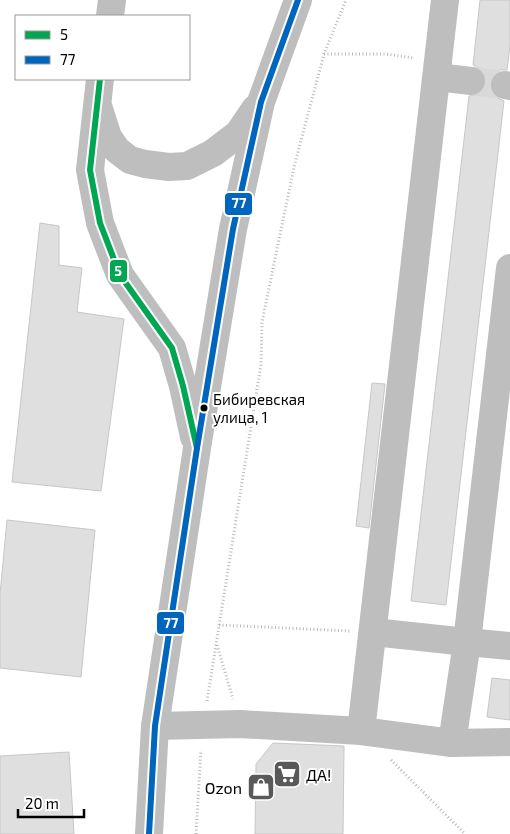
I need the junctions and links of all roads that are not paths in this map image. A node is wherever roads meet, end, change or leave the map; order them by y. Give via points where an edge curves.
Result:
1 (112, 0) edge
2 (298, 0) edge
3 (445, 0) edge
4 (110, 15) edge
5 (437, 69) junction
6 (471, 81) tunnel mouth
7 (98, 91) edge
8 (260, 102) junction
9 (510, 268) edge
10 (196, 448) junction
11 (373, 632) junction
12 (467, 642) junction
13 (510, 646) edge
14 (155, 726) junction
15 (362, 731) junction
16 (510, 742) edge
17 (452, 743) junction
18 (149, 834) edge

1 - 4 main road
2 - 8 main road
3 - 5 main road
5 - 6 main road
5 - 11 main road
7 - 8 main road via 108,137 117,150 130,160 169,167 187,166 213,153 238,134
7 - 10 main road via 90,170 100,223 120,275 172,348
8 - 10 main road via 233,229
9 - 12 main road
10 - 14 main road
11 - 12 main road
11 - 15 main road
12 - 13 main road
12 - 17 main road
14 - 15 main road via 240,724
14 - 18 main road
15 - 17 main road
16 - 17 main road

